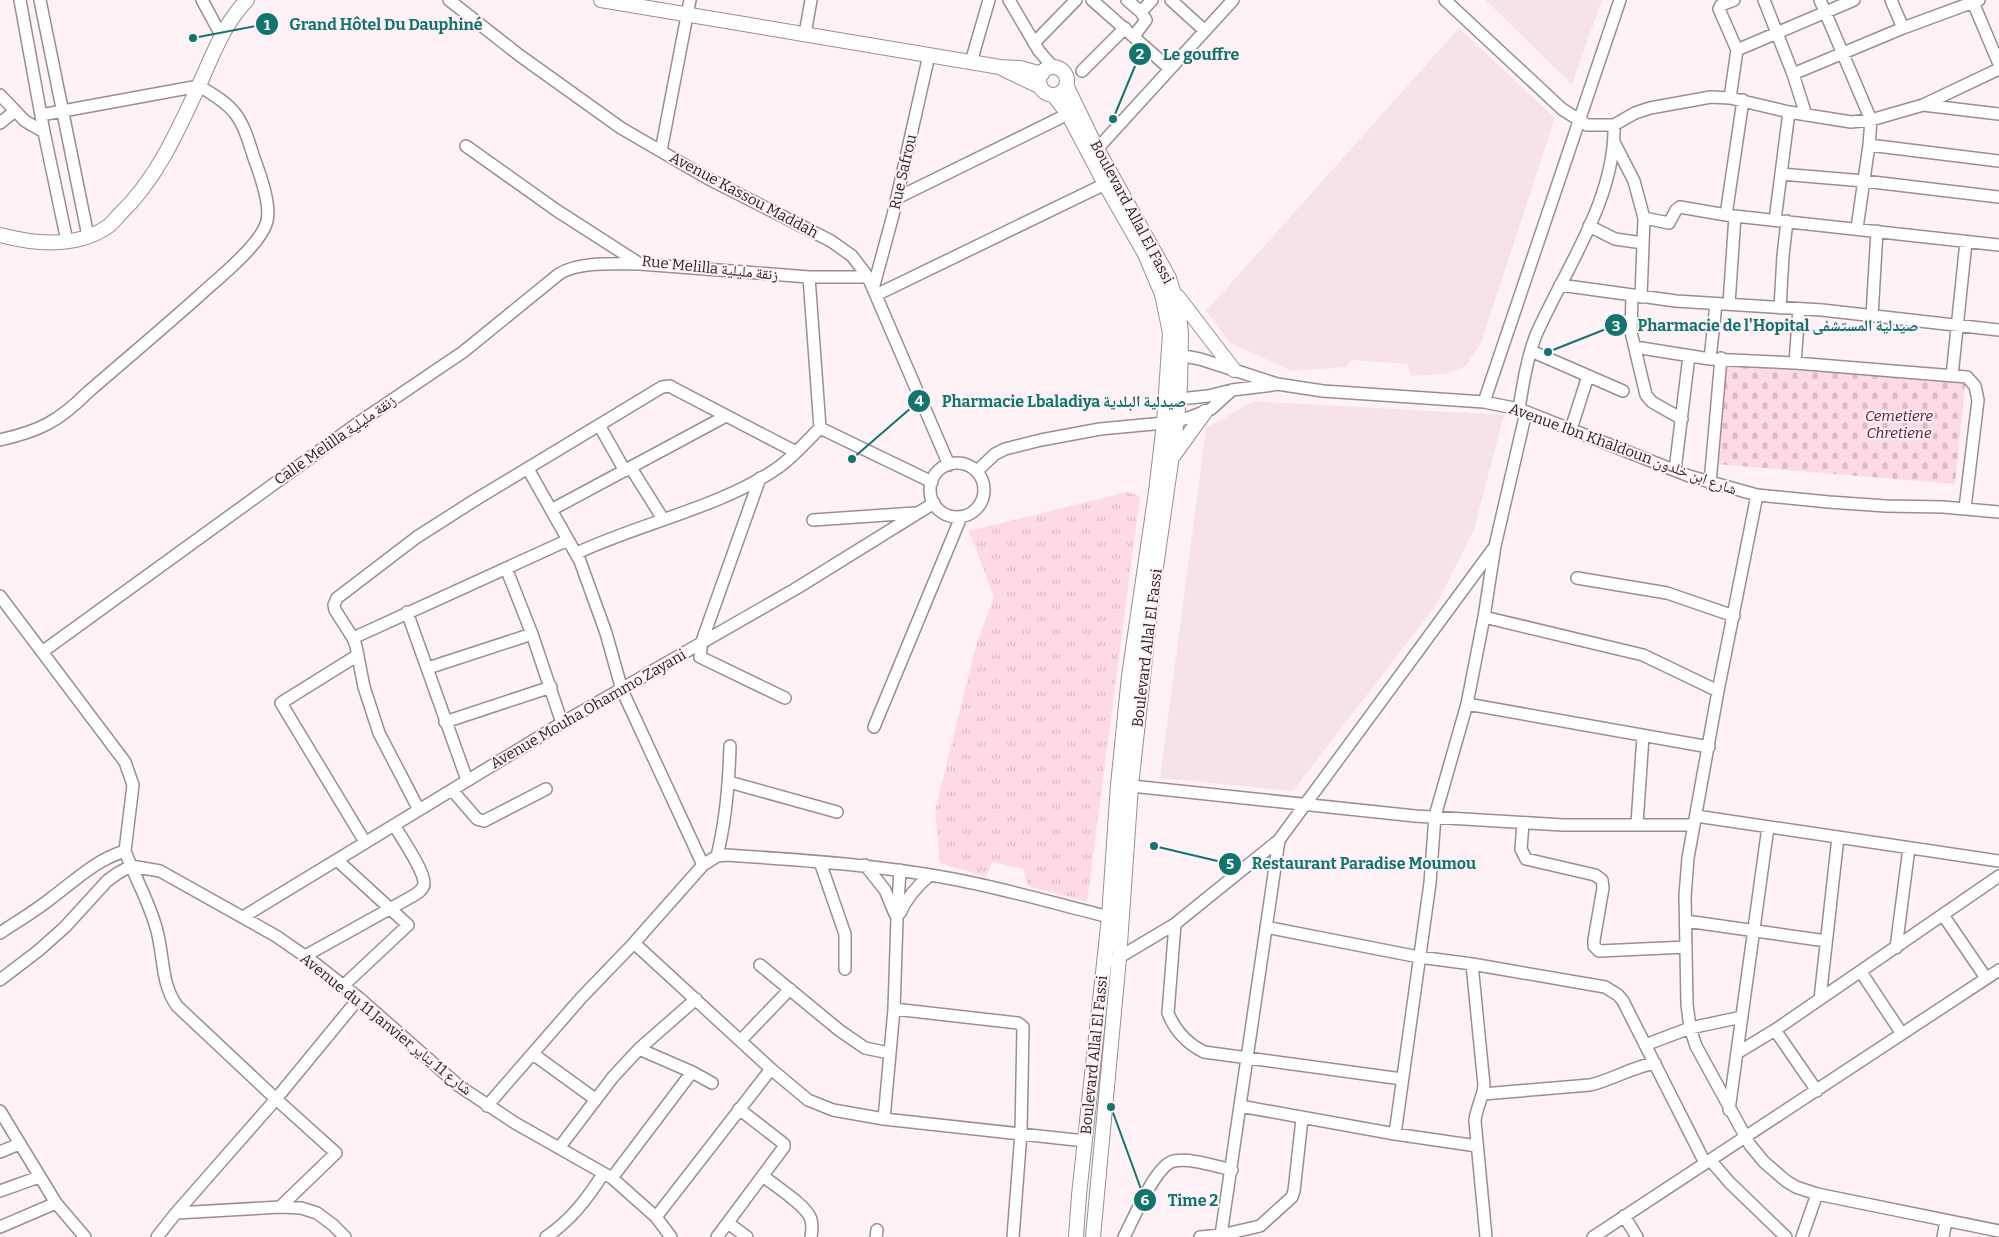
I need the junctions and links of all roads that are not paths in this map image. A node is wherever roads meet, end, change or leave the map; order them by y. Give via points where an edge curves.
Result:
1 (20, 0) edge
2 (40, 0) edge
3 (202, 0) edge
4 (247, 0) edge
5 (449, 0) edge
6 (601, 0) edge
7 (690, 0) edge
8 (811, 0) edge
9 (989, 0) edge
10 (1009, 0) edge
11 (1076, 0) edge
12 (1092, 0) edge
13 (1127, 0) edge
14 (1152, 0) edge
15 (1171, 0) edge
16 (1233, 0) edge
17 (1445, 0) edge
18 (1620, 0) edge
19 (1734, 0) edge
20 (1764, 0) edge
21 (1820, 0) edge
22 (1854, 0) edge
23 (1891, 0) edge
24 (1974, 1) edge
25 (1141, 12) junction
26 (1826, 12) junction
27 (688, 15) junction
28 (1125, 28) junction
29 (1903, 28) junction
30 (1205, 31) junction
31 (1776, 32) junction
32 (805, 34) junction
33 (221, 35) junction
34 (1134, 36) junction
35 (1036, 47) junction
36 (1737, 50) junction
37 (1844, 53) junction
38 (929, 55) junction
39 (971, 62) junction
40 (1999, 64) edge
41 (1170, 69) junction
42 (1999, 70) edge
43 (1082, 71) dead end
44 (1793, 74) junction
45 (1045, 75) junction
46 (199, 86) junction
47 (1066, 87) junction
48 (0, 95) edge
49 (1054, 96) junction
50 (1730, 98) junction
51 (1743, 100) junction
52 (1923, 105) junction
53 (15, 111) junction
54 (62, 112) junction
55 (1789, 112) junction
56 (1068, 114) junction
57 (1999, 114) edge
58 (1806, 115) junction
59 (41, 116) junction
60 (1871, 120) junction
61 (1578, 121) junction
62 (0, 123) edge
63 (1614, 125) junction
64 (44, 132) junction
65 (1615, 144) junction
66 (1868, 145) junction
67 (466, 146) dead end
68 (1097, 149) junction
69 (661, 151) junction
70 (1999, 161) edge
71 (1782, 174) junction
72 (1864, 181) junction
73 (1105, 184) junction
74 (1999, 197) edge
75 (897, 198) junction
76 (1731, 215) junction
77 (1644, 218) junction
78 (1775, 220) junction
79 (1787, 221) junction
80 (1589, 226) junction
81 (1857, 228) junction
82 (1877, 232) junction
83 (0, 235) edge
84 (88, 236) junction
85 (67, 240) junction
86 (1966, 242) junction
87 (1643, 243) junction
88 (1999, 245) edge
89 (640, 264) junction
90 (809, 277) junction
91 (868, 277) junction
92 (1560, 284) junction
93 (874, 292) junction
94 (1175, 293) junction
95 (1637, 296) junction
96 (1716, 304) junction
97 (1729, 304) junction
98 (1780, 308) junction
99 (1799, 309) junction
100 (1872, 316) junction
101 (1959, 326) junction
102 (1999, 330) edge
103 (1635, 347) junction
104 (1531, 351) junction
105 (1175, 354) junction
106 (1689, 356) junction
107 (1716, 358) junction
108 (1795, 363) junction
109 (1234, 370) junction
110 (1588, 376) junction
111 (1952, 376) junction
112 (1277, 384) junction
113 (1232, 390) junction
114 (1623, 391) dead end
115 (1172, 400) junction
116 (1484, 402) junction
117 (1522, 410) junction
118 (1205, 412) junction
119 (726, 416) junction
120 (1682, 419) junction
121 (1170, 422) junction
122 (599, 426) junction
123 (820, 428) junction
124 (1571, 430) junction
125 (0, 440) edge
126 (796, 452) junction
127 (1172, 458) junction
128 (949, 465) junction
129 (528, 469) junction
130 (628, 469) junction
131 (1674, 470) junction
132 (977, 471) junction
133 (760, 478) junction
134 (932, 482) junction
135 (1710, 483) junction
136 (1757, 495) junction
137 (934, 503) junction
138 (1965, 508) junction
139 (551, 510) junction
140 (1999, 512) edge
141 (917, 513) junction
142 (961, 517) junction
143 (663, 518) junction
144 (813, 520) dead end
145 (568, 540) junction
146 (1495, 546) junction
147 (576, 553) junction
148 (506, 568) junction
149 (1577, 578) dead end
150 (0, 596) edge
151 (406, 612) junction
152 (1734, 616) junction
153 (1484, 617) junction
154 (532, 634) junction
155 (352, 638) junction
156 (702, 641) junction
157 (42, 652) junction
158 (358, 655) junction
159 (428, 668) junction
160 (551, 687) junction
161 (622, 690) junction
162 (1718, 691) junction
163 (784, 698) dead end
164 (1467, 704) junction
165 (444, 722) junction
166 (562, 723) junction
167 (874, 727) dead end
168 (1643, 736) junction
169 (730, 746) dead end
170 (1709, 747) junction
171 (466, 780) junction
172 (729, 782) junction
173 (1125, 786) junction
174 (546, 789) dead end
175 (452, 790) junction
176 (1304, 806) junction
177 (419, 810) junction
178 (837, 812) dead end
179 (1435, 816) junction
180 (1694, 820) junction
181 (1523, 823) junction
182 (1637, 824) junction
183 (394, 825) junction
184 (1768, 827) junction
185 (1838, 837) junction
186 (1279, 840) junction
187 (365, 842) junction
188 (1909, 848) junction
189 (125, 851) junction
190 (717, 856) junction
191 (337, 860) junction
192 (1999, 861) edge
193 (820, 862) junction
194 (703, 865) junction
195 (865, 865) junction
196 (131, 866) junction
197 (900, 870) junction
198 (930, 875) junction
199 (1999, 876) edge
200 (390, 908) junction
201 (1943, 914) junction
202 (243, 917) junction
203 (1109, 917) junction
204 (897, 919) junction
205 (1686, 921) junction
206 (1175, 924) junction
207 (1266, 927) junction
208 (1754, 930) junction
209 (0, 933) edge
210 (1826, 941) junction
211 (634, 943) junction
212 (1686, 947) junction
213 (1896, 948) junction
214 (304, 956) junction
215 (1419, 957) junction
216 (1119, 958) junction
217 (1472, 964) junction
218 (760, 965) dead end
219 (1103, 968) junction
220 (845, 969) dead end
221 (1999, 970) edge
222 (1861, 972) junction
223 (1986, 978) junction
224 (0, 980) edge
225 (344, 985) junction
226 (790, 989) junction
227 (360, 998) junction
228 (696, 999) junction
229 (1820, 999) junction
230 (894, 1009) junction
231 (1742, 1017) junction
232 (1690, 1028) junction
233 (1775, 1030) junction
234 (1902, 1034) junction
235 (741, 1040) junction
236 (1645, 1045) junction
237 (639, 1049) junction
238 (890, 1053) junction
239 (1737, 1053) junction
240 (533, 1054) junction
241 (1247, 1057) junction
242 (1655, 1064) junction
243 (771, 1069) junction
244 (692, 1072) junction
245 (1402, 1079) junction
246 (712, 1083) dead end
247 (1817, 1091) junction
248 (1484, 1094) junction
249 (595, 1099) junction
250 (276, 1100) junction
251 (487, 1106) junction
252 (1240, 1106) junction
253 (739, 1109) junction
254 (1729, 1110) junction
255 (0, 1111) edge
256 (1302, 1118) junction
257 (884, 1119) junction
258 (1021, 1133) junction
259 (1395, 1134) junction
260 (1745, 1137) junction
261 (1085, 1140) junction
262 (18, 1144) junction
263 (1477, 1146) junction
264 (559, 1148) junction
265 (0, 1152) edge
266 (1707, 1162) junction
267 (1232, 1170) junction
268 (608, 1176) junction
269 (763, 1176) junction
270 (39, 1177) junction
271 (0, 1191) edge
272 (1817, 1194) junction
273 (56, 1204) junction
274 (280, 1207) junction
275 (176, 1212) junction
276 (1624, 1216) junction
277 (656, 1217) junction
278 (1946, 1221) junction
279 (728, 1223) junction
280 (0, 1228) edge
281 (1999, 1232) edge
282 (1221, 1235) junction
283 (3, 1237) edge
284 (85, 1237) edge
285 (157, 1237) edge
286 (345, 1237) edge
287 (546, 1237) edge
288 (671, 1237) edge
289 (717, 1237) edge
290 (746, 1237) edge
291 (811, 1237) edge
292 (1013, 1237) edge
293 (1076, 1237) edge
294 (1093, 1237) edge
295 (1124, 1237) edge
296 (1200, 1237) edge
297 (1486, 1237) edge
298 (1593, 1237) edge
299 (1637, 1237) edge
300 (1786, 1237) edge
301 (1802, 1237) edge
302 (1943, 1237) edge

1 - 59 street
2 - 54 street
3 - 33 street
4 - 33 main road
5 - 69 street, Avenue Kassou Maddah via 621,128
6 - 27 main road
7 - 27 street
8 - 32 street
9 - 39 street
10 - 35 street
11 - 35 street
12 - 28 street
13 - 25 street
14 - 25 street
15 - 30 street
16 - 30 street
17 - 61 street
18 - 61 street
19 - 36 street via 1720,9
20 - 31 street
21 - 26 street
22 - 26 street
23 - 29 street
24 - 29 street
24 - 40 street
25 - 34 street via 1146,20
26 - 31 street
26 - 37 street
27 - 32 main road
27 - 69 street
28 - 34 street
28 - 43 street
29 - 37 street
30 - 41 street
31 - 36 street
31 - 44 street
32 - 38 main road
33 - 46 main road
34 - 41 street
35 - 45 street
36 - 50 street
37 - 44 street
37 - 60 street
38 - 39 main road
38 - 75 street, Rue Safrou
39 - 45 main road via 1020,68
41 - 68 street
42 - 52 street
44 - 58 street
45 - 47 main road via 1064,72
45 - 49 main road via 1046,94
46 - 54 street
46 - 84 main road via 150,180 107,227
46 - 125 street via 234,110 245,129 267,206 267,222 258,239 70,410 41,428
47 - 49 main road
47 - 68 main road, Boulevard Allal El Fassi
48 - 53 street
49 - 56 main road, Boulevard Allal El Fassi
50 - 51 street
50 - 63 street via 1711,97 1664,104 1635,113
51 - 55 street
51 - 76 street
52 - 57 street
52 - 60 street
53 - 62 street
53 - 64 street
54 - 59 street
54 - 84 street
55 - 58 street
55 - 71 street
56 - 73 main road, Boulevard Allal El Fassi
56 - 75 street
58 - 60 street via 1851,122
59 - 64 street
60 - 66 street
61 - 63 street via 1587,125
61 - 116 street
63 - 65 street
64 - 85 street
65 - 77 street via 1634,181
65 - 80 street via 1603,194
66 - 70 street
66 - 72 street
67 - 89 street, Rue Melilla زنقة مليلية
68 - 94 main road, Boulevard Allal El Fassi via 1170,278
69 - 91 street, Avenue Kassou Maddah via 831,241 852,256
71 - 72 street
71 - 78 street
72 - 74 street
72 - 81 street
73 - 93 street
73 - 105 main road, Boulevard Allal El Fassi via 1145,254 1162,294
75 - 93 street, Rue Safrou
76 - 77 street via 1680,207 1669,223
76 - 78 street
76 - 97 street
77 - 87 street
78 - 79 street
79 - 81 street
79 - 98 street
80 - 87 street via 1615,239
80 - 92 street
81 - 82 street
82 - 86 street
82 - 100 street
83 - 85 main road via 19,240
84 - 85 main road
86 - 88 street
86 - 101 street
87 - 95 street
89 - 90 street, Rue Melilla زنقة مليلية
89 - 157 street, Calle Melilla زنقة مليلية via 592,265 559,274 463,352 358,423
90 - 91 street, Rue Melilla زنقة مليلية
90 - 123 street
91 - 93 street, Avenue Kassou Maddah
92 - 95 street
92 - 104 street
93 - 128 street, Avenue Kassou Maddah
94 - 105 main road, Boulevard Allal El Fassi via 1181,321
94 - 109 main road
95 - 96 street
95 - 103 street via 1630,326
96 - 97 street
96 - 107 street
97 - 98 street
98 - 99 street
99 - 100 street
99 - 108 street
100 - 101 street
101 - 102 street
101 - 111 street
103 - 106 street
103 - 120 street via 1648,398
104 - 110 street
104 - 117 street
105 - 109 street
105 - 115 main road, Boulevard Allal El Fassi
106 - 107 street
106 - 120 street
107 - 108 street
107 - 135 street
108 - 111 street
109 - 112 street
110 - 114 street
110 - 124 street
111 - 138 street via 1967,378 1978,392
112 - 113 street
112 - 116 street, Avenue Ibn Khaldoun شارع ابن خلدون via 1323,391
113 - 115 street
113 - 118 street
115 - 121 main road, Boulevard Allal El Fassi
116 - 117 street, Avenue Ibn Khaldoun شارع ابن خلدون
117 - 124 street, Avenue Ibn Khaldoun شارع ابن خلدون
117 - 146 street
118 - 121 street
118 - 127 main road
119 - 122 street via 666,386
119 - 126 street
119 - 130 street
120 - 131 street
121 - 127 main road, Boulevard Allal El Fassi
121 - 132 street via 1100,429 1032,442 996,454
121 - 173 main road, Boulevard Allal El Fassi via 1156,492 1129,676
122 - 129 street
122 - 130 street
123 - 126 street
123 - 134 street
124 - 131 street, Avenue Ibn Khaldoun شارع ابن خلدون
126 - 133 street
127 - 173 main road, Boulevard Allal El Fassi
128 - 132 street via 964,464
128 - 134 street via 937,473
129 - 139 street
129 - 155 street via 417,537 337,598 334,610
130 - 139 street
130 - 143 street
131 - 135 street, Avenue Ibn Khaldoun شارع ابن خلدون
132 - 142 street via 984,496 975,510
133 - 143 street via 717,499
133 - 156 street
134 - 137 street
135 - 136 street, Avenue Ibn Khaldoun شارع ابن خلدون
136 - 138 street, Avenue Ibn Khaldoun شارع ابن خلدون via 1886,506
136 - 152 street
137 - 141 street, Avenue Mouha Ohammo Zayani
137 - 142 street via 945,514
138 - 140 street, Avenue Ibn Khaldoun شارع ابن خلدون
139 - 145 street
141 - 144 street
141 - 156 street, Avenue Mouha Ohammo Zayani via 797,588
142 - 167 street
143 - 147 street
145 - 147 street
145 - 148 street
146 - 153 street
146 - 176 street
147 - 161 street via 603,624
148 - 151 street
148 - 154 street
149 - 152 street via 1667,593
150 - 157 street
151 - 155 street
151 - 159 street
152 - 162 street
153 - 162 street via 1643,655
153 - 164 street
154 - 159 street
154 - 160 street
155 - 158 street
156 - 161 street, Avenue Mouha Ohammo Zayani
156 - 163 street via 700,657
157 - 189 street via 125,762 131,776 133,796
158 - 177 street via 364,687 379,732
158 - 187 street via 281,703
159 - 165 street
160 - 165 street
160 - 166 street
161 - 166 street, Avenue Mouha Ohammo Zayani
161 - 194 street
162 - 170 street
164 - 168 street
164 - 179 street
165 - 171 street
166 - 171 street, Avenue Mouha Ohammo Zayani
168 - 170 street
168 - 182 street
169 - 172 street
170 - 180 street
171 - 175 street, Avenue Mouha Ohammo Zayani
172 - 178 street
172 - 190 street
173 - 176 street
173 - 203 main road, Boulevard Allal El Fassi
173 - 216 main road, Boulevard Allal El Fassi
174 - 175 street via 484,821 477,819
175 - 177 street, Avenue Mouha Ohammo Zayani
176 - 179 street
176 - 186 street
177 - 183 street, Avenue Mouha Ohammo Zayani
179 - 181 street
179 - 215 street
180 - 182 street
180 - 184 street
180 - 205 street via 1686,877
181 - 182 street
181 - 212 street via 1521,849 1526,859 1595,875 1602,880 1594,940 1599,951
183 - 187 street, Avenue Mouha Ohammo Zayani
183 - 200 street via 424,882 420,892
184 - 185 street
184 - 208 street
185 - 188 street
185 - 210 street
186 - 206 street
186 - 207 street
187 - 191 street, Avenue Mouha Ohammo Zayani
188 - 192 street
188 - 213 street
189 - 196 street
189 - 209 street via 94,866
190 - 193 street
190 - 194 street
191 - 200 street
191 - 202 street, Avenue Mouha Ohammo Zayani
193 - 195 street
193 - 220 street via 845,934
194 - 211 street
195 - 197 street
195 - 204 street via 885,890
196 - 202 street, Avenue du 11 Janvier شارع 11 يناير via 160,871
196 - 224 street via 108,881 65,927
196 - 250 street via 158,932 167,991 171,998
197 - 198 street
197 - 204 street
198 - 203 street via 993,887
198 - 204 street via 906,900
199 - 201 street
200 - 214 street
200 - 225 street via 408,927
201 - 213 street
201 - 223 street
202 - 214 street, Avenue du 11 Janvier شارع 11 يناير
203 - 219 main road, Boulevard Allal El Fassi
204 - 230 street
205 - 208 street
205 - 212 street
206 - 216 street
206 - 241 street via 1168,1013 1172,1023 1193,1047 1204,1052
207 - 215 street
207 - 241 street
208 - 210 street
208 - 231 street
210 - 229 street
211 - 228 street
211 - 240 street
212 - 232 street
213 - 222 street
214 - 225 street, Avenue du 11 Janvier شارع 11 يناير
215 - 217 street
215 - 245 street
216 - 219 street
216 - 294 main road, Boulevard Allal El Fassi
217 - 236 street via 1612,990 1623,1001
217 - 248 street
218 - 226 street
219 - 261 main road, Boulevard Allal El Fassi
221 - 223 street
222 - 229 street
222 - 234 street
223 - 234 street
225 - 227 street, Avenue du 11 Janvier شارع 11 يناير
226 - 235 street
226 - 238 street via 838,1030 865,1048
227 - 250 street
227 - 251 street, Avenue du 11 Janvier شارع 11 يناير via 459,1086
228 - 235 street
228 - 237 street
229 - 233 street
230 - 238 street
230 - 258 street via 1021,1025
231 - 232 street
231 - 239 street
232 - 236 street
232 - 254 street
233 - 239 street
233 - 247 street
234 - 247 street
235 - 243 street
236 - 242 street
237 - 244 street
237 - 249 street
238 - 257 street
239 - 254 street
240 - 249 street
240 - 251 street
241 - 245 street
241 - 252 street
242 - 248 street via 1590,1085
242 - 266 street
243 - 253 street
243 - 257 street via 808,1100 833,1110
244 - 246 street
244 - 268 street
245 - 259 street
247 - 260 street
248 - 263 street via 1475,1115
249 - 264 street
250 - 274 street via 336,1153
250 - 275 street
251 - 264 street, Avenue du 11 Janvier شارع 11 يناير
252 - 256 street
252 - 267 street
253 - 269 street via 784,1144
253 - 277 street
254 - 260 street
255 - 262 street
256 - 259 street
256 - 282 street via 1292,1197 1260,1226
257 - 258 street
258 - 261 street
258 - 292 street
259 - 263 street
260 - 266 street
260 - 272 street via 1775,1173 1796,1187
261 - 293 main road, Boulevard Allal El Fassi
262 - 265 street
262 - 270 street
263 - 297 street
264 - 268 street, Avenue du 11 Janvier شارع 11 يناير
266 - 276 street
266 - 300 street
267 - 282 street
267 - 295 street via 1183,1161 1172,1161 1163,1166
268 - 277 street, Avenue du 11 Janvier شارع 11 يناير
268 - 287 street via 563,1226
269 - 279 street
269 - 291 street via 810,1217
270 - 271 street
270 - 273 street
272 - 278 street
272 - 301 street
273 - 280 street
273 - 284 street
274 - 275 street
274 - 286 street via 317,1213
275 - 285 street
276 - 298 street
276 - 299 street
277 - 288 street, Avenue du 11 Janvier شارع 11 يناير
278 - 281 street
278 - 302 street
279 - 289 street
279 - 290 street
280 - 283 street
282 - 296 street

